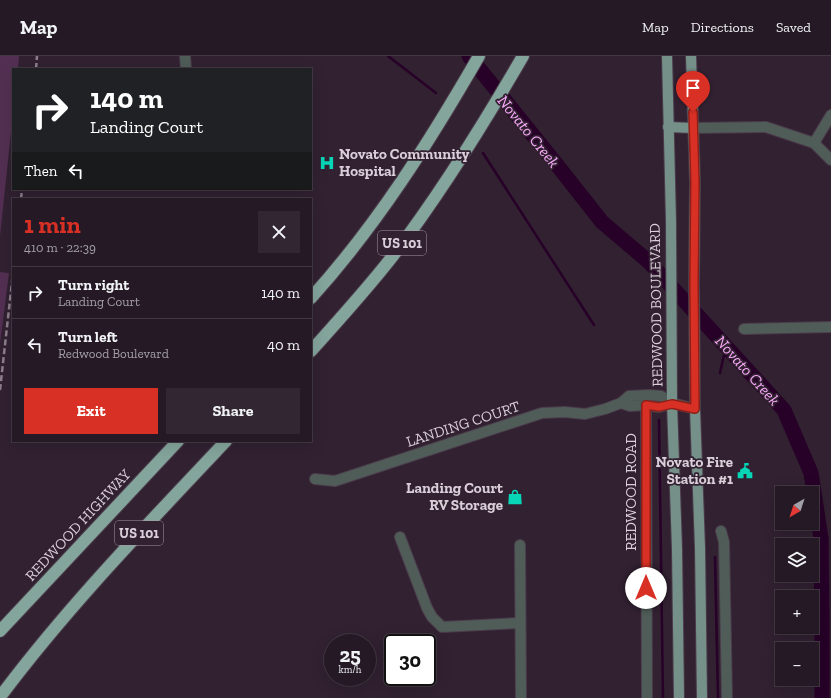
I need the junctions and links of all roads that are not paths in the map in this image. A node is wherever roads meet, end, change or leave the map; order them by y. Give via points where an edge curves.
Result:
1 (185, 56) edge
2 (479, 56) edge
3 (667, 56) edge
4 (691, 56) edge
5 (522, 58) edge
6 (186, 68) edge
7 (831, 114) edge
8 (668, 127) junction
9 (693, 128) junction
10 (814, 143) junction
11 (831, 160) edge
12 (312, 297) edge
13 (831, 327) edge
14 (744, 329) dead end
15 (312, 350) edge
16 (622, 403) junction
17 (672, 404) junction
18 (646, 405) junction
19 (695, 409) junction
20 (177, 442) edge
21 (225, 442) edge
22 (315, 479) dead end
23 (721, 531) dead end
24 (400, 537) dead end
25 (520, 545) dead end
26 (520, 622) junction
27 (0, 631) edge
28 (0, 697) edge
29 (521, 698) edge
30 (647, 698) edge
31 (679, 698) edge
32 (702, 698) edge
33 (727, 698) edge

1 - 6 street
2 - 12 highway, US 101 via 396,191 362,238
3 - 8 main road, REDWOOD BOULEVARD
4 - 9 main road
5 - 15 highway, US 101 via 482,127 424,214 392,258
7 - 10 street
8 - 9 main road
8 - 17 main road, REDWOOD BOULEVARD
9 - 10 street via 766,127
9 - 19 main road
10 - 11 street
13 - 14 street
16 - 17 street, LANDING COURT via 629,396 649,395 661,396
16 - 18 street, LANDING COURT via 630,406
16 - 22 street, LANDING COURT via 585,414 542,413 335,481
17 - 18 street, LANDING COURT via 659,407
17 - 19 street, LANDING COURT
17 - 31 main road, REDWOOD BOULEVARD
18 - 30 street, REDWOOD ROAD
19 - 32 main road
20 - 27 highway, REDWOOD HIGHWAY / US 101
21 - 28 highway, US 101 via 83,595
23 - 33 street via 724,542
24 - 26 street via 427,608 442,627
25 - 26 street
26 - 29 street

